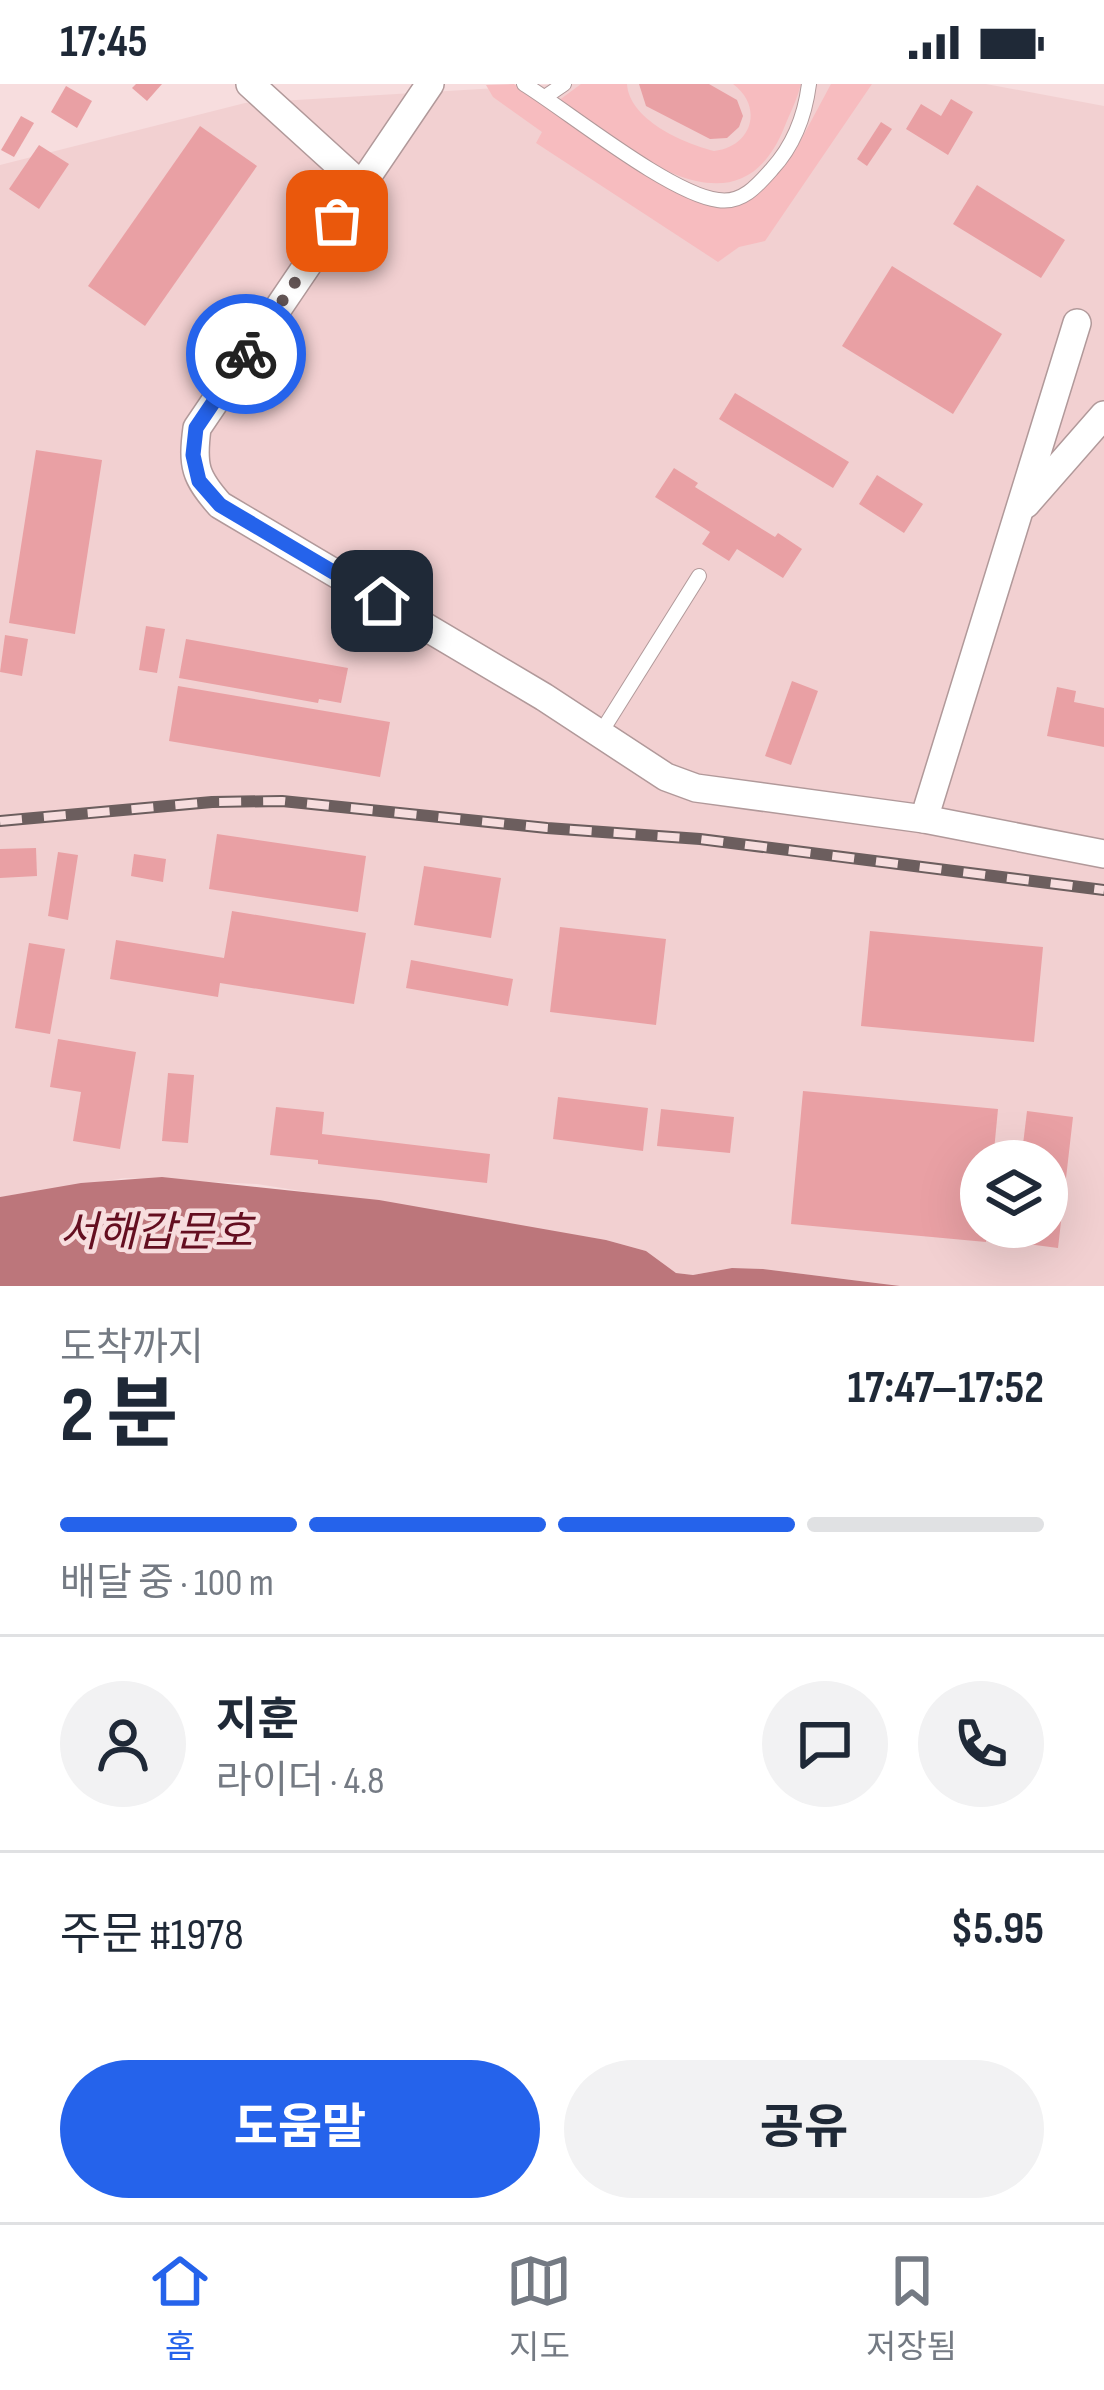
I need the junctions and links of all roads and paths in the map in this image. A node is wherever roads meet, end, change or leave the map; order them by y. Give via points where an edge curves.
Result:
1 (250, 84) edge
2 (430, 84) edge
3 (524, 84) edge
4 (564, 84) edge
5 (809, 84) edge
6 (545, 97) junction
7 (361, 185) junction
8 (1077, 323) dead end
9 (1104, 415) edge
10 (1019, 512) junction
11 (699, 576) dead end
12 (600, 734) junction
13 (924, 819) junction
14 (1104, 854) edge

1 - 7 street
2 - 7 street
3 - 6 lane
4 - 6 lane
5 - 6 lane via 786,153 757,187 718,200 675,183
7 - 12 street via 196,428 199,481 220,505
8 - 10 street
9 - 10 street
10 - 13 street
11 - 12 lane
12 - 13 street via 696,788
13 - 14 street

